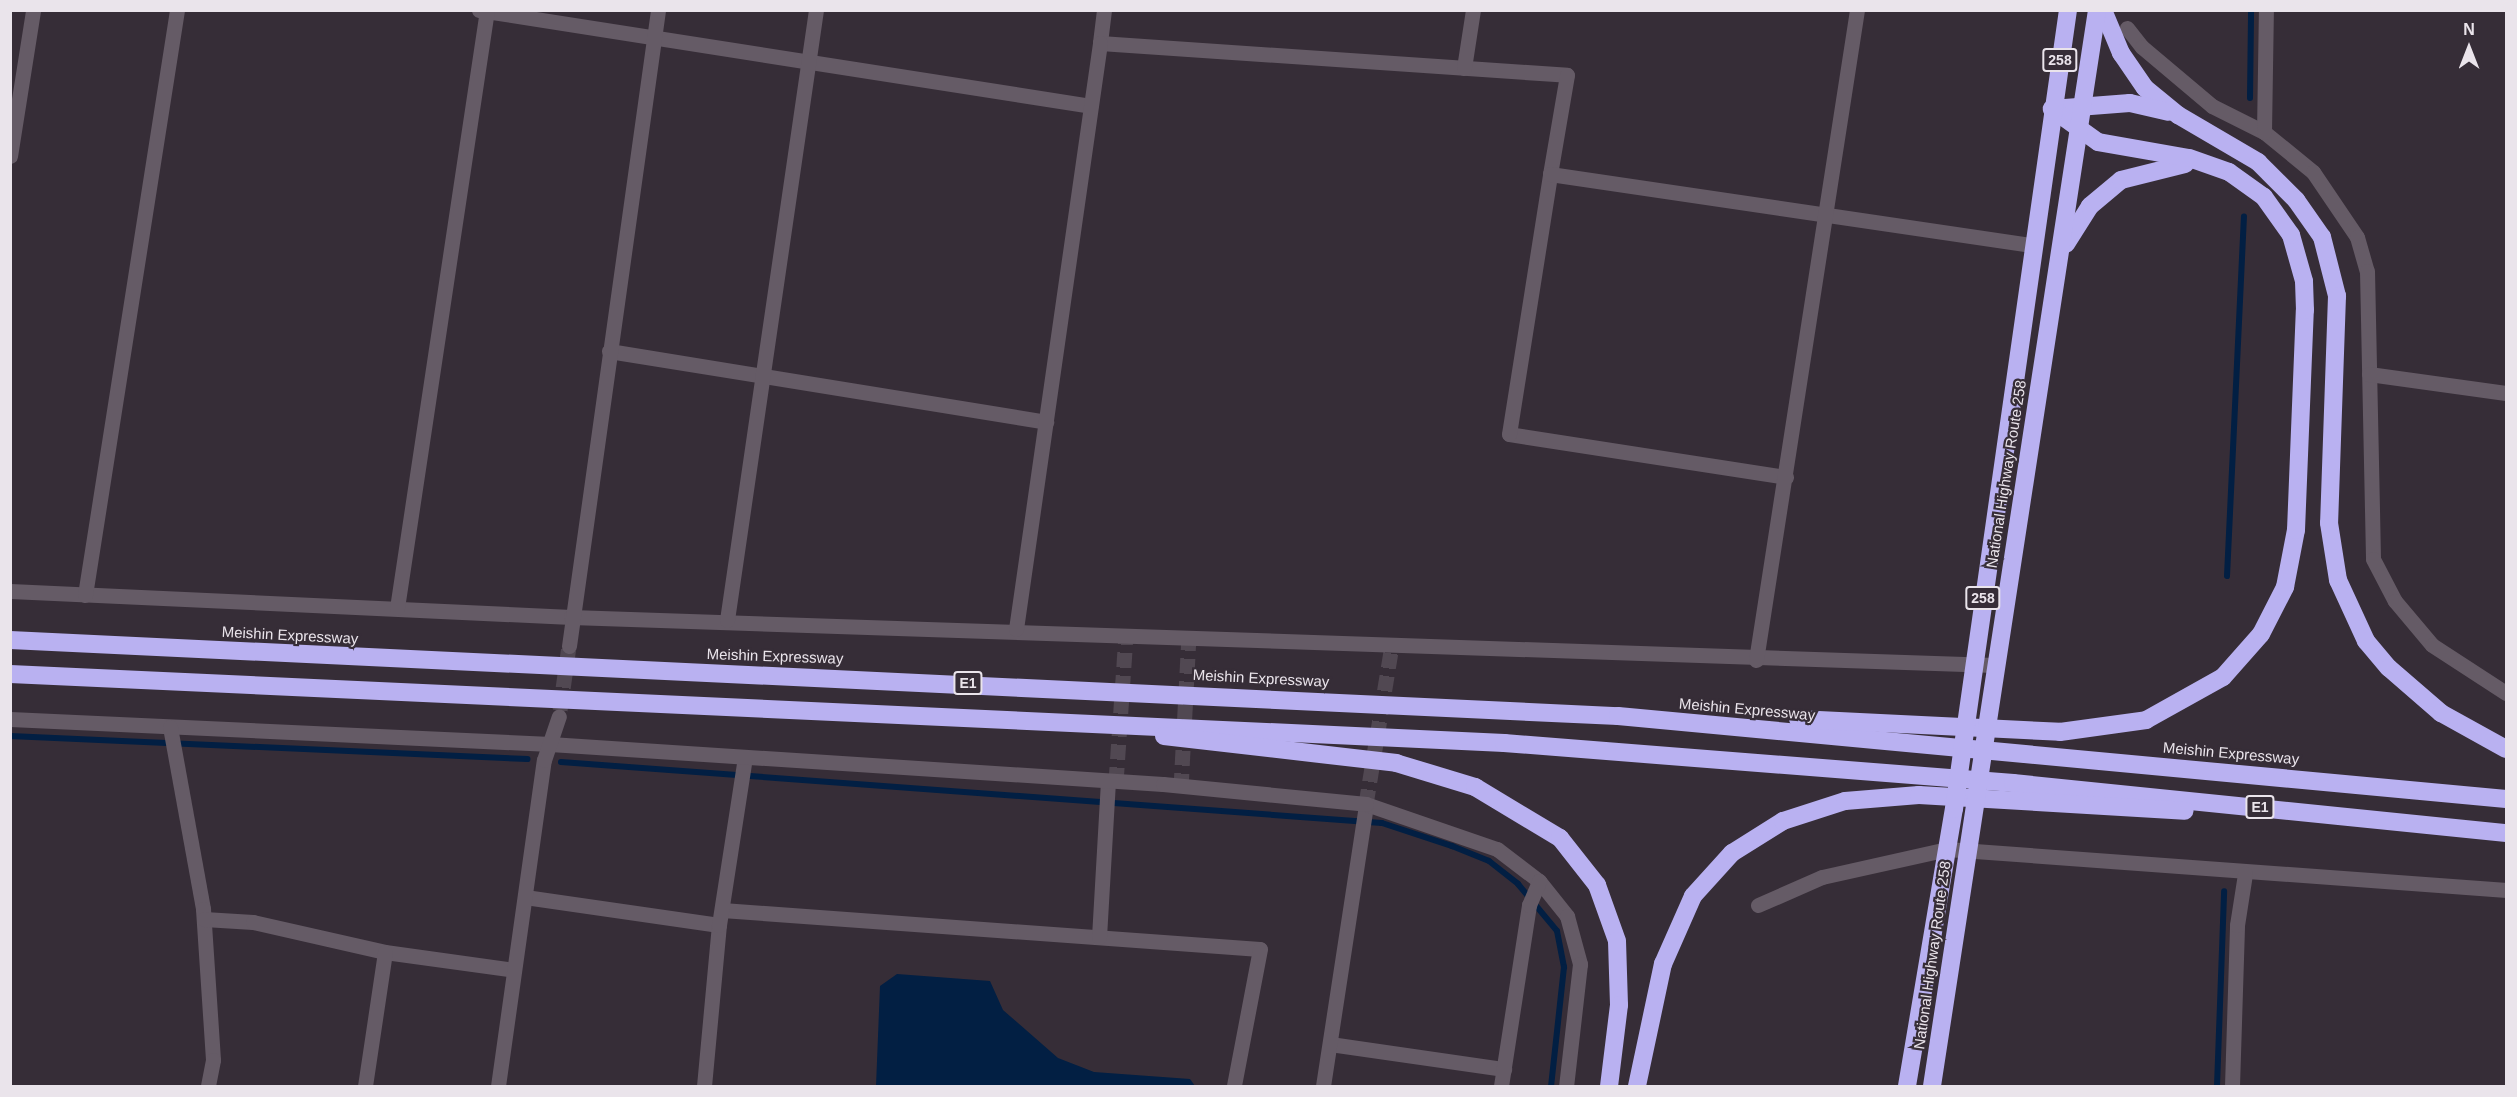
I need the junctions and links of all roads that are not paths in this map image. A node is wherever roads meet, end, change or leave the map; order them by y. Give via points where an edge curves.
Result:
1 (33, 10) edge
2 (177, 10) edge
3 (658, 10) edge
4 (816, 10) edge
5 (1104, 10) edge
6 (1473, 10) edge
7 (1857, 10) edge
8 (2068, 10) edge
9 (2097, 10) edge
10 (2103, 10) edge
11 (2266, 10) edge
12 (484, 11) edge
13 (2127, 28) dead end
14 (654, 37) junction
15 (1100, 43) junction
16 (809, 59) junction
17 (1464, 68) junction
18 (2082, 105) junction
19 (1091, 106) junction
20 (2052, 109) junction
21 (2178, 115) junction
22 (2264, 132) junction
23 (2080, 133) junction
24 (10, 156) edge
25 (2211, 164) junction
26 (1550, 174) junction
27 (1826, 215) junction
28 (2032, 245) junction
29 (2060, 257) junction
30 (609, 351) junction
31 (2369, 374) junction
32 (762, 376) junction
33 (2506, 393) edge
34 (1046, 422) junction
35 (1786, 477) junction
36 (10, 591) edge
37 (85, 595) junction
38 (397, 608) junction
39 (571, 617) junction
40 (727, 620) junction
41 (1016, 629) junction
42 (10, 640) edge
43 (569, 646) tunnel mouth
44 (1756, 660) junction
45 (1974, 665) junction
46 (1994, 665) junction
47 (10, 674) edge
48 (2506, 693) edge
49 (685, 702) junction
50 (559, 716) tunnel mouth
51 (10, 719) edge
52 (1925, 734) junction
53 (170, 738) junction
54 (550, 744) junction
55 (2506, 749) edge
56 (744, 770) junction
57 (2011, 791) junction
58 (1108, 795) junction
59 (2506, 799) edge
60 (1364, 816) junction
61 (2506, 832) edge
62 (1956, 850) junction
63 (2245, 874) junction
64 (2506, 890) edge
65 (1534, 892) junction
66 (525, 897) junction
67 (1758, 905) dead end
68 (720, 917) junction
69 (204, 919) junction
70 (1099, 938) junction
71 (385, 952) junction
72 (514, 970) junction
73 (1330, 1044) junction
74 (1504, 1070) junction
75 (1234, 1085) edge
76 (208, 1086) edge
77 (365, 1086) edge
78 (498, 1086) edge
79 (704, 1086) edge
80 (1323, 1086) edge
81 (1501, 1086) edge
82 (1566, 1086) edge
83 (1609, 1086) edge
84 (1637, 1086) edge
85 (1906, 1086) edge
86 (1932, 1086) edge
87 (2232, 1086) edge

1 - 24 street
2 - 37 street
3 - 14 street
4 - 16 street
5 - 15 street
6 - 17 street
7 - 27 street
8 - 20 highway, National Highway Route 258 / 258
9 - 18 highway, National Highway Route 258 / 258
10 - 21 highway via 2131,71
11 - 22 street
12 - 14 street
12 - 38 street
13 - 22 street via 2142,47 2212,106
14 - 16 street
14 - 30 street
15 - 17 street
15 - 19 street
16 - 19 street
16 - 32 street
17 - 26 street via 1567,75
18 - 20 highway
18 - 21 highway via 2130,103
18 - 23 highway, National Highway Route 258 / 258
19 - 34 street
20 - 23 highway
20 - 28 highway, National Highway Route 258 / 258
21 - 55 highway via 2239,149 2278,180 2312,219 2330,256 2337,296 2329,523 2338,580 2349,612 2366,641 2413,692
22 - 31 street via 2313,172 2357,237 2367,271
23 - 25 highway via 2110,145
23 - 29 highway, National Highway Route 258 / 258
25 - 29 highway via 2170,165 2121,180 2084,214
25 - 52 highway via 2248,183 2279,214 2299,255 2304,281 2296,530 2285,587 2243,657 2197,696 2122,726
26 - 27 street
26 - 35 street via 1509,434
27 - 28 street
27 - 35 street
28 - 45 highway, National Highway Route 258 / 258
29 - 46 highway, National Highway Route 258 / 258
30 - 32 street
30 - 39 street
31 - 33 street
31 - 48 street via 2373,559 2396,601 2432,645
32 - 34 street
32 - 40 street
34 - 41 street
35 - 44 street
36 - 37 street
37 - 38 street
38 - 39 street
39 - 40 street
39 - 43 street
40 - 41 street
41 - 44 street
42 - 52 highway, Meishin Expressway / E1
44 - 45 street
45 - 46 street
45 - 62 highway, National Highway Route 258 / 258
46 - 62 highway, National Highway Route 258 / 258
47 - 49 highway, E1
49 - 57 highway, E1 via 1504,743 1919,775
49 - 83 highway via 770,715 1301,748 1396,763 1475,787 1560,838 1580,859 1610,913 1620,970
50 - 54 street
51 - 53 street
52 - 59 highway, Meishin Expressway / E1 via 2021,751
53 - 54 street
53 - 69 street
54 - 56 street
54 - 66 street
56 - 58 street
56 - 68 street
57 - 61 highway via 2328,813
57 - 84 highway via 1919,795 1810,809 1754,836 1712,873 1693,896 1663,963
58 - 60 street
58 - 70 street
60 - 65 street via 1497,849
60 - 73 street
62 - 63 street
62 - 67 street via 1822,877
62 - 85 highway, National Highway Route 258 / 258
62 - 86 highway, National Highway Route 258 / 258
63 - 64 street
63 - 87 street via 2237,925
65 - 74 street
65 - 82 street via 1567,916 1580,964
66 - 68 street
66 - 72 street
68 - 70 street
68 - 79 street
69 - 71 street via 253,921
69 - 76 street via 213,1060
70 - 75 street via 1260,949
71 - 72 street
71 - 77 street
72 - 78 street
73 - 74 street
73 - 80 street
74 - 81 street

